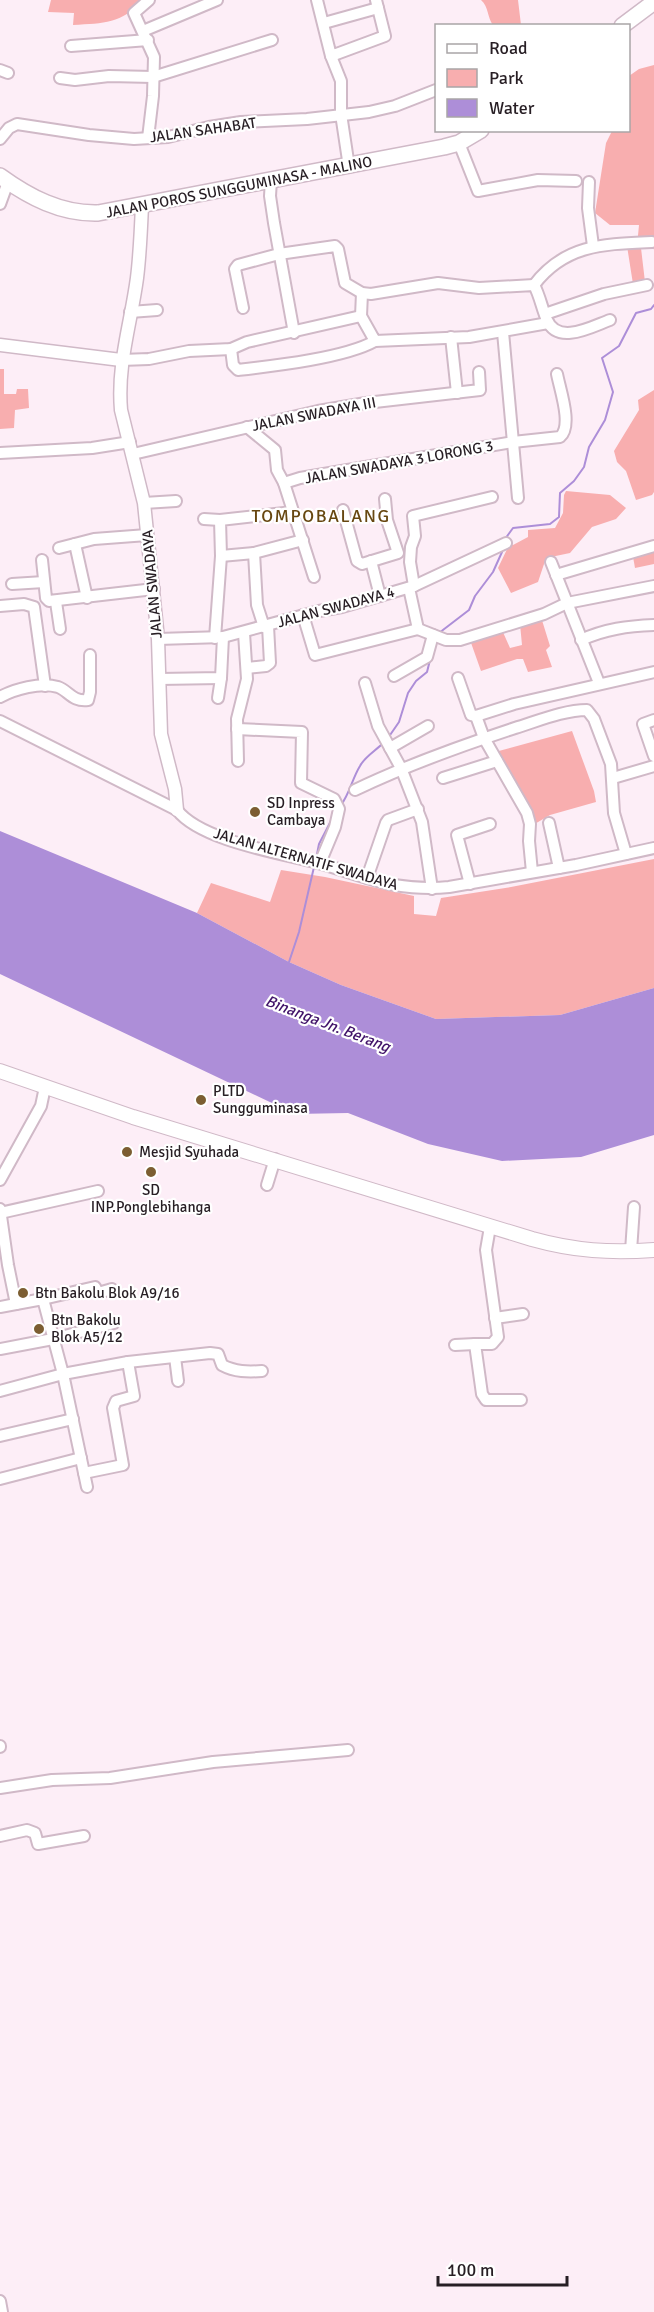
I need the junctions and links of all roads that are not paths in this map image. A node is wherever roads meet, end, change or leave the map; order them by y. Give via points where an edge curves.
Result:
1 (149, 0) edge
2 (218, 0) edge
3 (317, 0) edge
4 (654, 2) edge
5 (377, 4) edge
6 (324, 23) junction
7 (625, 24) edge
8 (146, 35) junction
9 (272, 40) dead end
10 (71, 46) dead end
11 (331, 56) junction
12 (153, 77) junction
13 (60, 78) dead end
14 (435, 90) edge
15 (341, 114) junction
16 (478, 132) edge
17 (148, 138) junction
18 (0, 139) edge
19 (459, 143) junction
20 (349, 167) junction
21 (4, 179) edge
22 (271, 180) junction
23 (576, 181) dead end
24 (589, 182) dead end
25 (0, 204) edge
26 (142, 205) junction
27 (652, 242) dead end
28 (593, 246) junction
29 (279, 254) junction
30 (534, 285) junction
31 (647, 285) dead end
32 (362, 293) junction
33 (243, 308) dead end
34 (157, 310) dead end
35 (130, 312) junction
36 (361, 316) junction
37 (546, 318) junction
38 (610, 320) dead end
39 (503, 332) junction
40 (294, 333) junction
41 (451, 337) junction
42 (375, 341) junction
43 (0, 345) edge
44 (231, 349) junction
45 (121, 360) junction
46 (479, 372) dead end
47 (557, 374) dead end
48 (457, 393) junction
49 (247, 427) junction
50 (513, 442) junction
51 (131, 448) junction
52 (0, 453) edge
53 (284, 483) junction
54 (492, 497) dead end
55 (518, 498) dead end
56 (385, 499) dead end
57 (176, 501) dead end
58 (144, 503) junction
59 (343, 510) dead end
60 (293, 512) junction
61 (204, 519) dead end
62 (220, 520) junction
63 (147, 535) junction
64 (303, 540) junction
65 (506, 543) dead end
66 (75, 544) junction
67 (654, 546) edge
68 (58, 548) dead end
69 (254, 553) junction
70 (221, 556) junction
71 (42, 560) dead end
72 (371, 561) junction
73 (551, 561) dead end
74 (556, 575) junction
75 (314, 577) dead end
76 (44, 582) junction
77 (12, 584) dead end
78 (654, 586) edge
79 (412, 587) junction
80 (154, 589) junction
81 (380, 596) junction
82 (87, 598) junction
83 (56, 602) junction
84 (567, 603) junction
85 (0, 606) edge
86 (303, 615) junction
87 (654, 625) edge
88 (266, 626) junction
89 (60, 629) dead end
90 (418, 629) junction
91 (244, 633) junction
92 (433, 635) junction
93 (219, 638) junction
94 (158, 639) junction
95 (581, 640) junction
96 (90, 655) dead end
97 (247, 668) junction
98 (654, 672) edge
99 (394, 676) dead end
100 (221, 678) junction
101 (458, 678) dead end
102 (159, 679) junction
103 (365, 683) dead end
104 (599, 683) junction
105 (45, 686) junction
106 (0, 697) edge
107 (218, 698) dead end
108 (476, 716) junction
109 (654, 720) edge
110 (0, 722) edge
111 (428, 726) dead end
112 (237, 729) junction
113 (484, 738) junction
114 (390, 748) junction
115 (654, 756) edge
116 (238, 761) dead end
117 (497, 761) junction
118 (654, 766) edge
119 (401, 768) junction
120 (443, 778) dead end
121 (613, 778) junction
122 (355, 790) dead end
123 (177, 810) junction
124 (418, 810) junction
125 (549, 823) dead end
126 (490, 824) dead end
127 (654, 848) edge
128 (626, 854) junction
129 (320, 863) junction
130 (559, 868) junction
131 (532, 872) junction
132 (367, 878) junction
133 (470, 884) junction
134 (432, 889) junction
135 (0, 1071) edge
136 (45, 1087) junction
137 (274, 1163) junction
138 (0, 1180) edge
139 (267, 1185) dead end
140 (98, 1191) dead end
141 (634, 1207) dead end
142 (0, 1209) edge
143 (0, 1213) edge
144 (0, 1219) edge
145 (488, 1233) junction
146 (654, 1250) edge
147 (631, 1251) junction
148 (4, 1266) edge
149 (112, 1289) dead end
150 (43, 1299) junction
151 (16, 1304) junction
152 (0, 1307) edge
153 (523, 1314) dead end
154 (495, 1318) junction
155 (114, 1323) dead end
156 (53, 1339) junction
157 (455, 1344) dead end
158 (475, 1344) junction
159 (0, 1349) edge
160 (176, 1357) junction
161 (128, 1362) junction
162 (262, 1371) dead end
163 (63, 1374) junction
164 (178, 1381) dead end
165 (0, 1390) edge
166 (521, 1400) dead end
167 (73, 1419) junction
168 (0, 1436) edge
169 (81, 1458) junction
170 (84, 1473) junction
171 (0, 1479) edge
172 (87, 1486) dead end
173 (348, 1750) dead end
174 (0, 1788) edge
175 (0, 1836) edge
176 (84, 1836) dead end
177 (0, 2301) edge
178 (2, 2312) edge

1 - 8 street via 134,13
2 - 8 street
3 - 6 street
4 - 7 main road
5 - 6 street
5 - 11 street via 384,37
6 - 11 street
8 - 10 street
8 - 12 street via 154,57
9 - 12 street
11 - 15 street via 341,81
12 - 13 street
12 - 17 street
14 - 15 street, JALAN SAHABAT via 383,109
15 - 17 street, JALAN SAHABAT via 241,122
15 - 20 street
16 - 19 main road, JALAN POROS SUNGGUMINASA - MALINO
17 - 18 street, JALAN SAHABAT via 89,135 17,124
19 - 20 main road, JALAN POROS SUNGGUMINASA - MALINO
19 - 23 street via 478,191 538,180
20 - 22 main road, JALAN POROS SUNGGUMINASA - MALINO
21 - 25 street
21 - 26 main road, JALAN POROS SUNGGUMINASA - MALINO via 27,194 72,212 98,213
22 - 26 main road, JALAN POROS SUNGGUMINASA - MALINO
22 - 29 street
24 - 28 street
26 - 35 street, JALAN SWADAYA via 140,252
27 - 28 street
28 - 30 street via 554,263
29 - 32 street via 335,246 345,283
29 - 33 street via 236,267
29 - 40 street
30 - 32 street via 484,288 438,283
30 - 37 street
31 - 37 street via 604,294
32 - 36 street
34 - 35 street
35 - 45 street, JALAN SWADAYA
36 - 40 street
36 - 42 street
37 - 38 street via 560,331 569,333
37 - 39 street
39 - 41 street
39 - 50 street
40 - 44 street
41 - 42 street
41 - 48 street
42 - 44 street via 335,354 238,370 233,365
43 - 45 street
44 - 45 street
45 - 51 street, JALAN SWADAYA via 121,410
46 - 48 street, JALAN SWADAYA III via 480,390
47 - 50 street, JALAN SWADAYA 3 LORONG 3 via 567,422 565,433 560,437
48 - 49 street, JALAN SWADAYA III via 366,403
49 - 51 street, JALAN SWADAYA III
49 - 53 street via 273,447
50 - 53 street, JALAN SWADAYA 3 LORONG 3
50 - 55 street
51 - 52 street, JALAN SWADAYA III
51 - 58 street, JALAN SWADAYA
53 - 60 street
54 - 79 street via 413,517
56 - 72 street via 398,553
57 - 58 street
58 - 63 street, JALAN SWADAYA
59 - 72 street via 358,563
60 - 62 street
60 - 64 street
61 - 62 street
62 - 70 street
63 - 66 street
63 - 80 street, JALAN SWADAYA
64 - 69 street
64 - 75 street
65 - 79 street, JALAN SWADAYA 4
66 - 68 street
66 - 82 street
67 - 74 street
69 - 70 street
69 - 88 street via 257,605
70 - 93 street
71 - 76 street
72 - 81 street
73 - 74 street
74 - 84 street
76 - 77 street
76 - 83 street via 46,598
78 - 84 street
79 - 81 street, JALAN SWADAYA 4
79 - 90 street
80 - 82 street
80 - 94 street, JALAN SWADAYA
81 - 86 street, JALAN SWADAYA 4
82 - 83 street
83 - 89 street
84 - 92 street via 460,640
84 - 95 street
85 - 105 street via 34,607
86 - 88 street, JALAN SWADAYA 4
86 - 90 street via 315,655
87 - 95 street via 606,631
88 - 91 street, JALAN SWADAYA 4
88 - 97 street via 270,663
90 - 92 street
91 - 93 street, JALAN SWADAYA 4
91 - 97 street
92 - 99 street via 427,657
93 - 94 street, JALAN SWADAYA 4
93 - 100 street
94 - 102 street, JALAN SWADAYA
95 - 104 street
96 - 105 street via 88,700
97 - 112 street
98 - 104 street
100 - 102 street
100 - 107 street
101 - 108 street via 468,710
102 - 123 street, JALAN SWADAYA via 161,734
103 - 114 street via 378,726
104 - 108 street
105 - 106 street via 16,690
108 - 113 street
109 - 115 street via 643,724
110 - 123 street, JALAN ALTERNATIF SWADAYA
111 - 114 street
112 - 116 street
112 - 129 street via 302,732 301,783 334,800 339,809
113 - 117 street
113 - 119 street
113 - 121 street via 587,710 607,751
114 - 119 street
117 - 120 street
117 - 131 street via 530,820
118 - 121 street
119 - 122 street
119 - 124 street
121 - 128 street via 614,813
123 - 129 street, JALAN ALTERNATIF SWADAYA via 185,819 220,836
124 - 132 street via 388,820
124 - 134 street
125 - 130 street
126 - 133 street via 458,835
127 - 128 street, JALAN ALTERNATIF SWADAYA
128 - 130 street, JALAN ALTERNATIF SWADAYA
129 - 132 street, JALAN ALTERNATIF SWADAYA
130 - 131 street, JALAN ALTERNATIF SWADAYA
131 - 133 street, JALAN ALTERNATIF SWADAYA
132 - 134 street, JALAN ALTERNATIF SWADAYA
133 - 134 street, JALAN ALTERNATIF SWADAYA
135 - 136 main road
136 - 137 main road
136 - 138 street via 40,1106
137 - 139 street
137 - 145 main road
140 - 143 street
141 - 147 street
142 - 143 street
143 - 144 street
144 - 148 street
145 - 147 main road via 578,1250
145 - 154 street via 487,1265
146 - 147 main road
148 - 151 street
149 - 150 street via 98,1293 95,1287
150 - 151 street
150 - 156 street
151 - 152 street
153 - 154 street
154 - 158 street via 497,1340 492,1344
155 - 156 street
156 - 159 street
156 - 163 street
157 - 158 street
158 - 166 street via 483,1398
160 - 161 street
160 - 162 street via 216,1353 228,1368
160 - 164 street
161 - 163 street
161 - 170 street via 134,1396 116,1401 113,1408 123,1465
163 - 165 street
163 - 167 street
167 - 168 street
167 - 169 street
169 - 170 street
169 - 171 street
170 - 172 street
173 - 174 street via 223,1760 110,1778 52,1780
175 - 176 street via 27,1830 35,1833 38,1844
177 - 178 street

